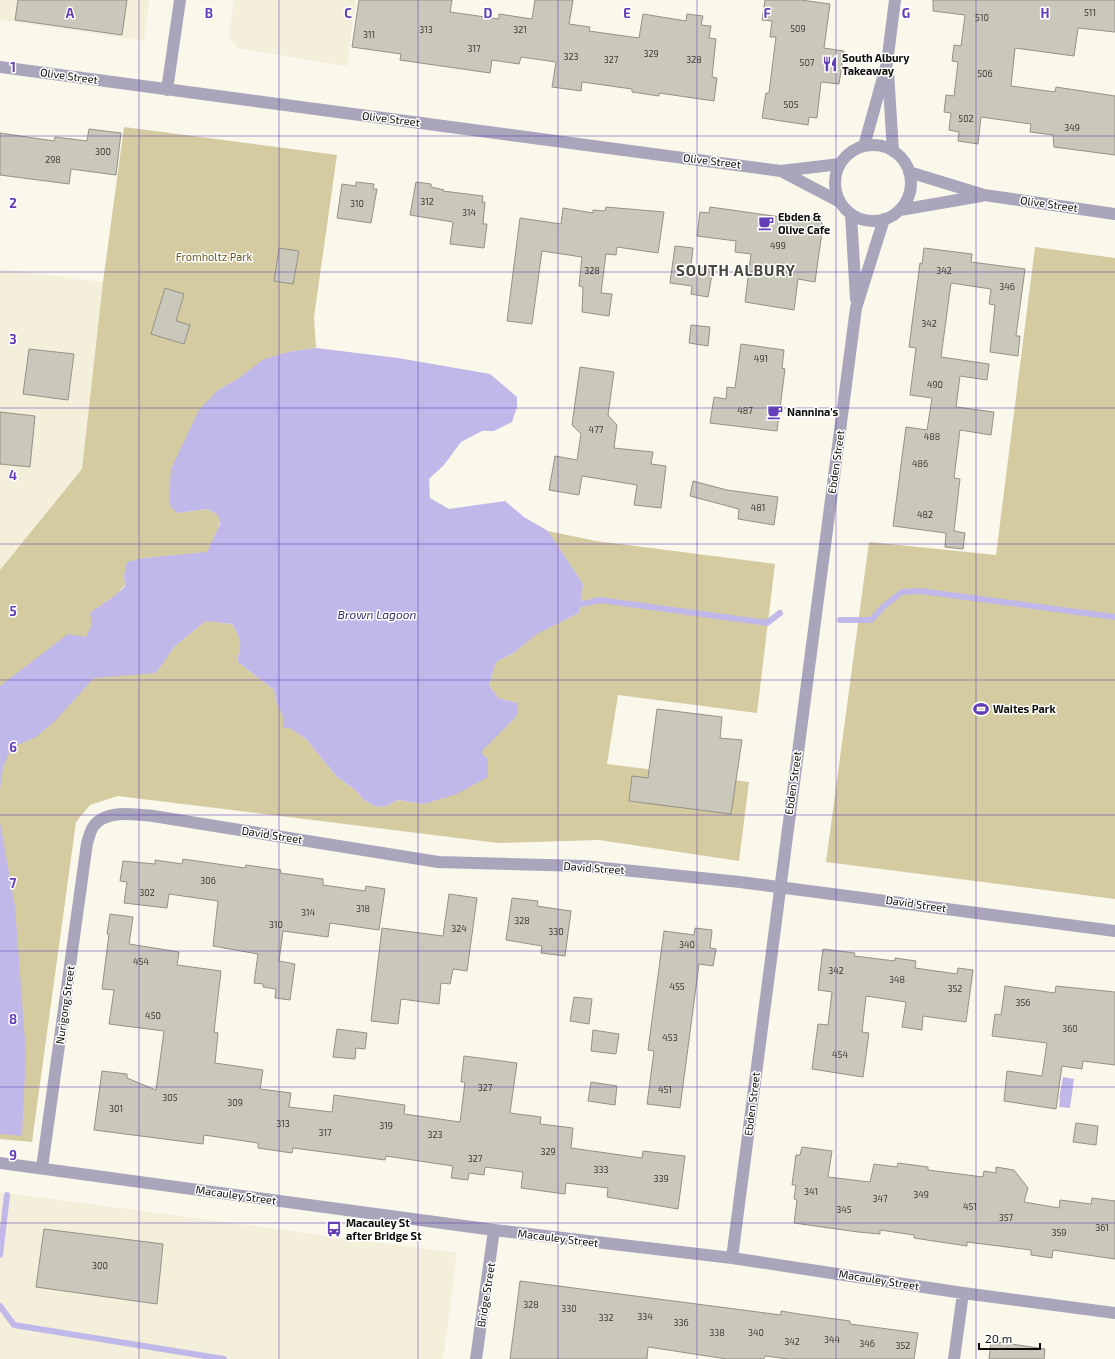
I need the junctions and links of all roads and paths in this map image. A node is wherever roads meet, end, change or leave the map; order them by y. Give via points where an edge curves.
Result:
1 (180, 0) edge
2 (895, 0) edge
3 (887, 63) junction
4 (0, 67) edge
5 (167, 90) junction
6 (864, 146) junction
7 (893, 151) junction
8 (840, 164) junction
9 (781, 171) junction
10 (909, 172) junction
11 (984, 195) junction
12 (840, 202) junction
13 (900, 210) junction
14 (851, 214) junction
15 (1115, 214) edge
16 (884, 219) junction
17 (856, 308) junction
18 (87, 842) joint
19 (780, 886) junction
20 (1115, 931) edge
21 (0, 1163) edge
22 (42, 1168) junction
23 (494, 1230) junction
24 (732, 1258) junction
25 (963, 1293) junction
26 (1115, 1313) edge
27 (476, 1359) edge
28 (954, 1359) edge

1 - 5 street
2 - 3 street
3 - 6 street
3 - 7 street
4 - 5 street, Olive Street
5 - 9 street, Olive Street
6 - 7 street via 874,145
6 - 8 street via 847,156
7 - 10 street via 903,160
8 - 9 street, Olive Street
8 - 12 street via 835,182
9 - 12 street, Olive Street
10 - 11 street, Olive Street
10 - 13 street via 910,192
11 - 13 street, Olive Street
11 - 15 street, Olive Street
12 - 14 street
13 - 16 street
14 - 16 street via 867,221
14 - 17 street, Ebden Street
16 - 17 street, Ebden Street
17 - 19 street, Ebden Street
18 - 19 street, David Street via 93,827 104,818 117,814 140,814 438,862 584,866
18 - 22 street, Nurigong Street
19 - 20 street, David Street
19 - 24 street, Ebden Street
21 - 22 street, Macauley Street
22 - 23 street, Macauley Street
23 - 24 street, Macauley Street
23 - 27 street, Bridge Street
24 - 25 street, Macauley Street
25 - 26 street, Macauley Street
25 - 28 street

